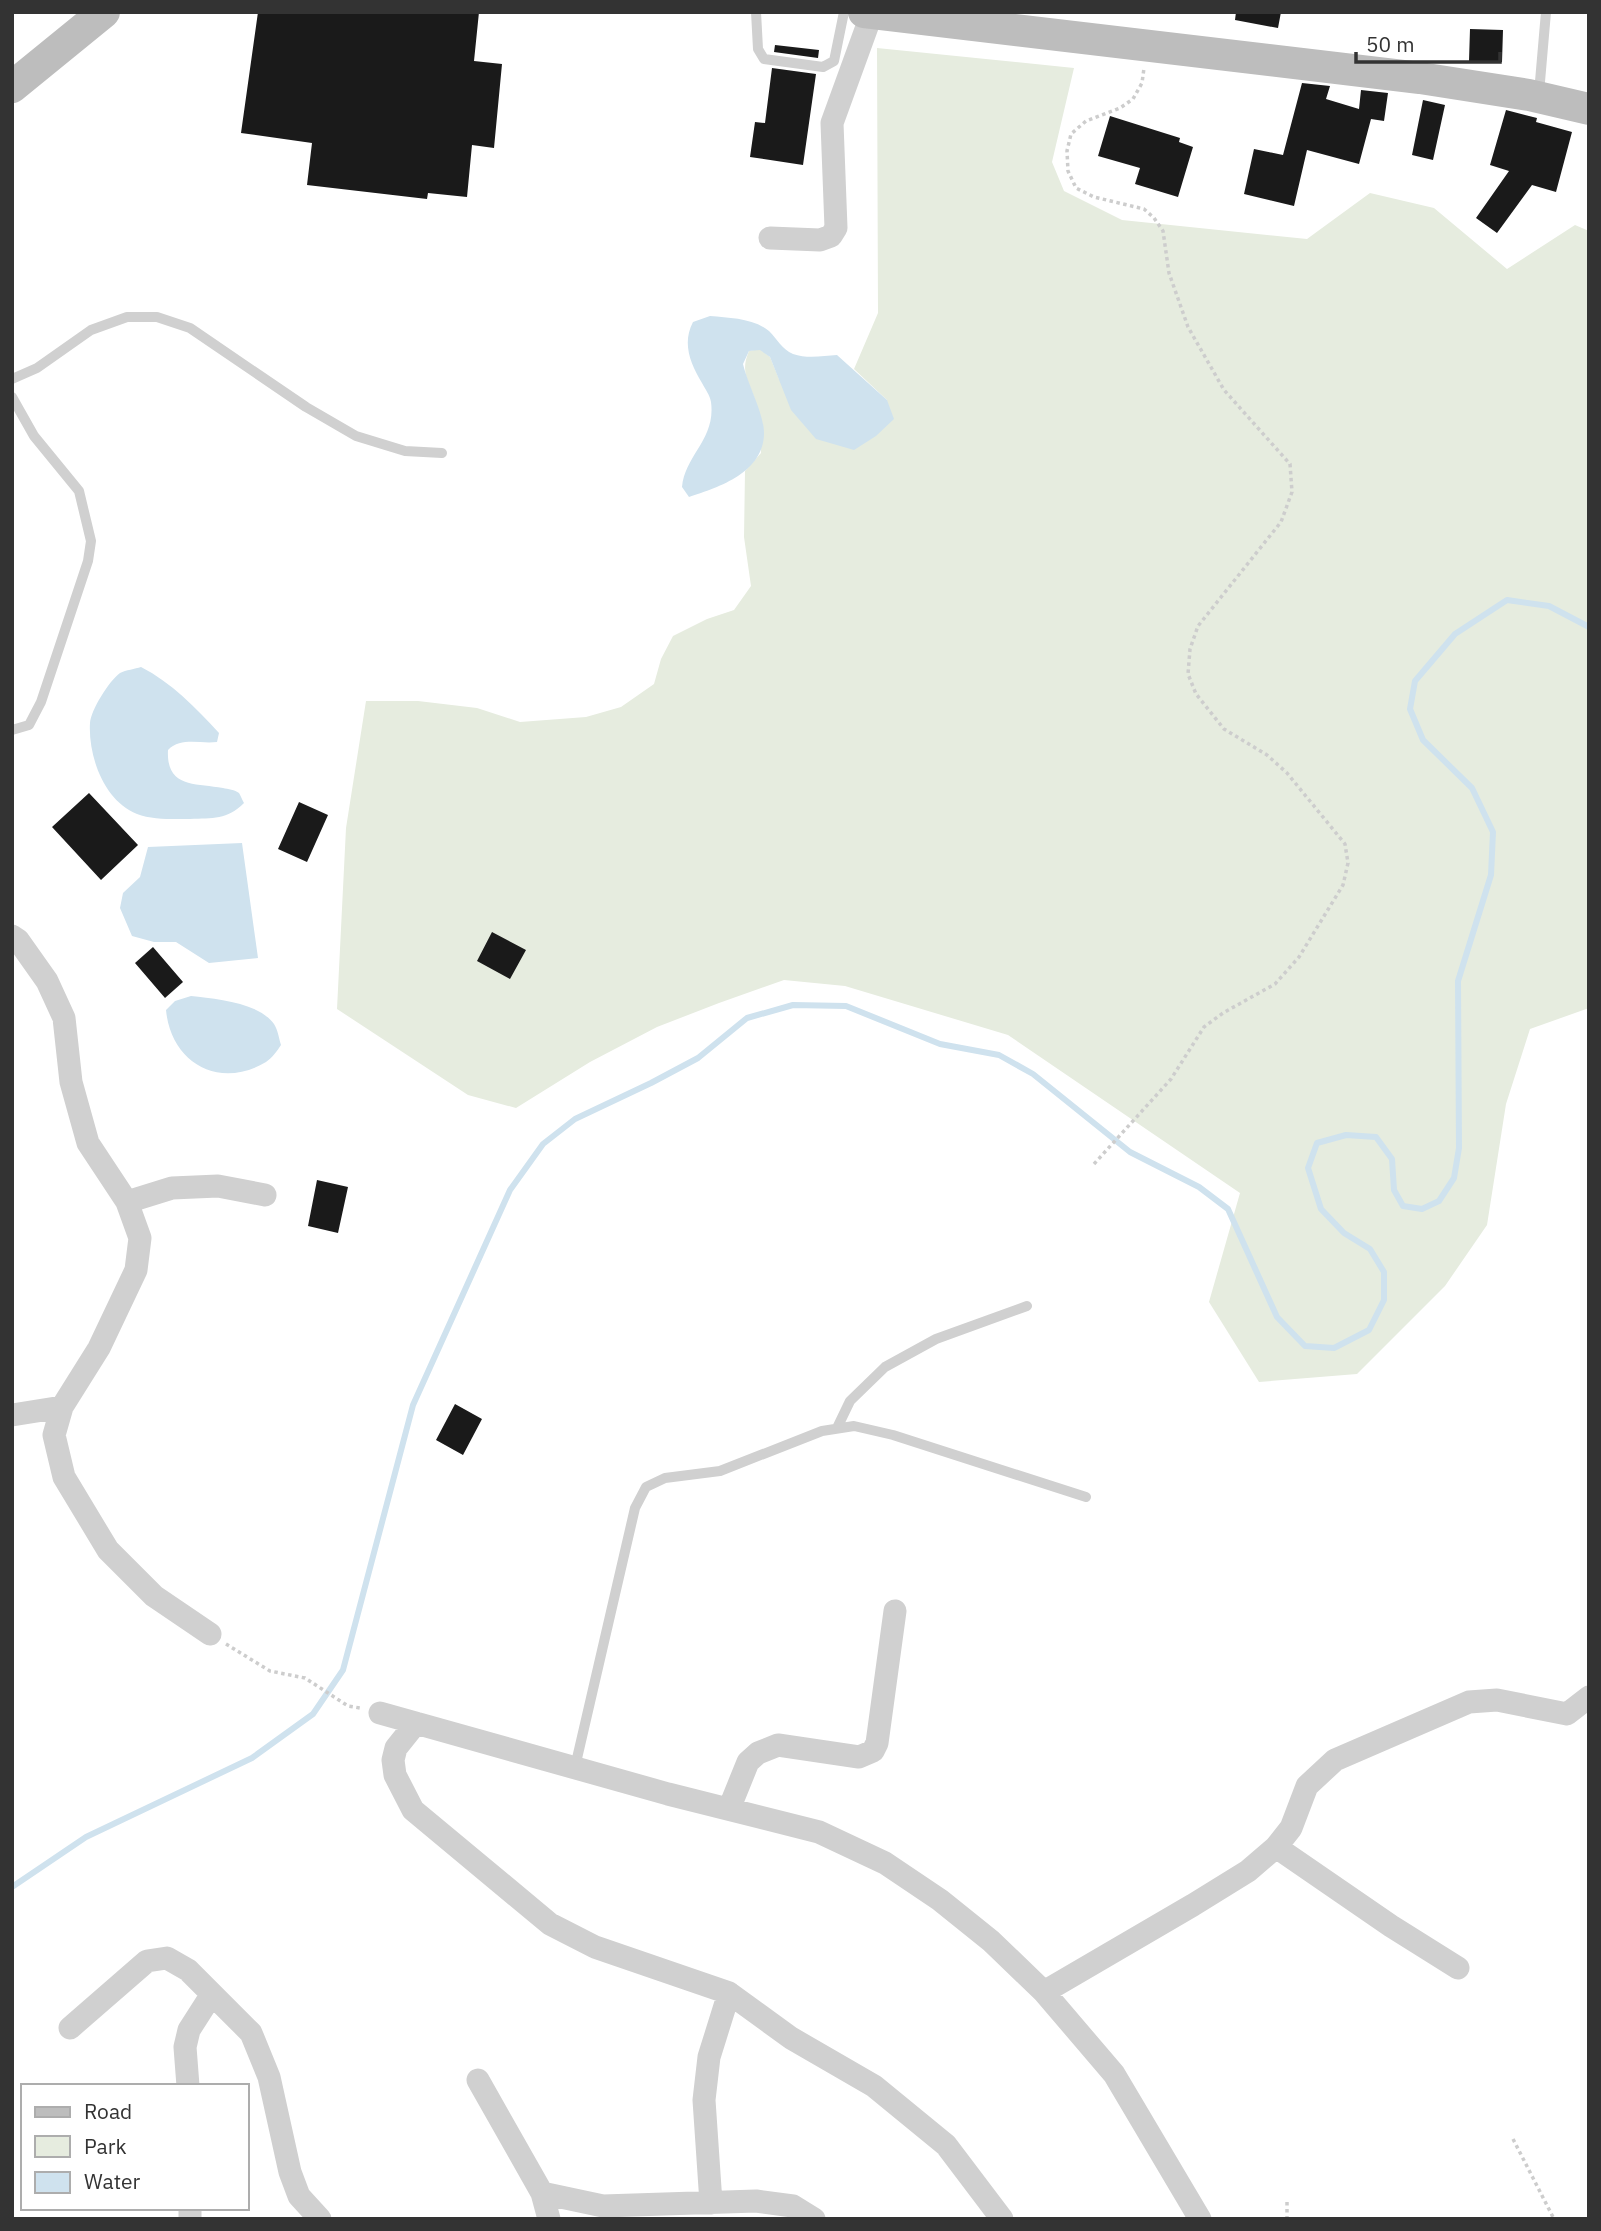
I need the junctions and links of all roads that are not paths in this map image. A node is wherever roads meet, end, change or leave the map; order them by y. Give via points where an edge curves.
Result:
1 (104, 12) edge
2 (756, 12) edge
3 (844, 12) edge
4 (864, 12) edge
5 (1546, 12) edge
6 (872, 13) edge
7 (993, 19) edge
8 (12, 87) edge
9 (1538, 98) junction
10 (1589, 109) edge
11 (770, 238) dead end
12 (12, 379) edge
13 (12, 397) edge
14 (442, 453) dead end
15 (12, 730) edge
16 (12, 936) edge
17 (265, 1195) dead end
18 (127, 1202) junction
19 (1027, 1307) dead end
20 (62, 1407) junction
21 (12, 1415) edge
22 (837, 1428) junction
23 (1086, 1497) dead end
24 (895, 1611) dead end
25 (210, 1634) road end
26 (1589, 1697) edge
27 (380, 1713) dead end
28 (1567, 1714) junction
29 (416, 1723) junction
30 (1589, 1724) edge
31 (575, 1767) junction
32 (729, 1809) junction
33 (1276, 1847) junction
34 (1458, 1968) dead end
35 (1044, 1992) junction
36 (729, 1993) junction
37 (212, 1994) junction
38 (71, 2028) dead end
39 (478, 2080) dead end
40 (187, 2084) edge
41 (542, 2193) junction
42 (711, 2203) junction
43 (320, 2219) edge
44 (549, 2219) edge
45 (814, 2219) edge
46 (1002, 2219) edge
47 (1200, 2219) edge

1 - 8 main road
2 - 3 lane via 758,49 764,59 823,67 834,61
4 - 6 main road
5 - 9 lane
6 - 7 main road
6 - 11 street via 832,123 836,228 820,240
7 - 9 main road via 1146,45 1420,78
9 - 10 main road
12 - 14 lane via 37,368 92,330 127,317 157,317 190,328 356,436 405,451
13 - 15 lane via 33,436 79,491 91,541 41,702 29,725
16 - 18 street via 47,981 64,1017 71,1082 88,1143
17 - 18 street via 218,1186 172,1188
18 - 20 street via 140,1238 136,1270 99,1348
19 - 22 lane via 936,1339 885,1367 850,1401
20 - 21 street
20 - 25 street via 54,1435 64,1477 108,1550 153,1596
22 - 23 lane via 854,1426 893,1434
22 - 31 lane via 720,1471 665,1478 646,1487 635,1508
24 - 32 street via 873,1751 859,1756 778,1745 758,1753 748,1762
26 - 28 street
27 - 29 street
28 - 30 street
28 - 33 street via 1497,1700 1469,1702 1369,1743 1335,1760 1307,1786 1291,1828
29 - 31 street
29 - 36 street via 396,1748 393,1760 395,1775 413,1810 550,1924 595,1947
31 - 32 street
32 - 35 street via 819,1832 885,1863 981,1933
33 - 34 street
33 - 35 street via 1248,1871
35 - 47 street via 1114,2074
36 - 42 street via 709,2057 704,2100
36 - 46 street via 791,2038 874,2086 946,2145
37 - 38 street via 188,1970 167,1958 148,1961
37 - 40 street via 189,2030
37 - 43 street via 251,2033 269,2077 290,2172 299,2196
39 - 41 street
41 - 42 street via 603,2206
41 - 44 street
42 - 45 street via 756,2201 793,2206

